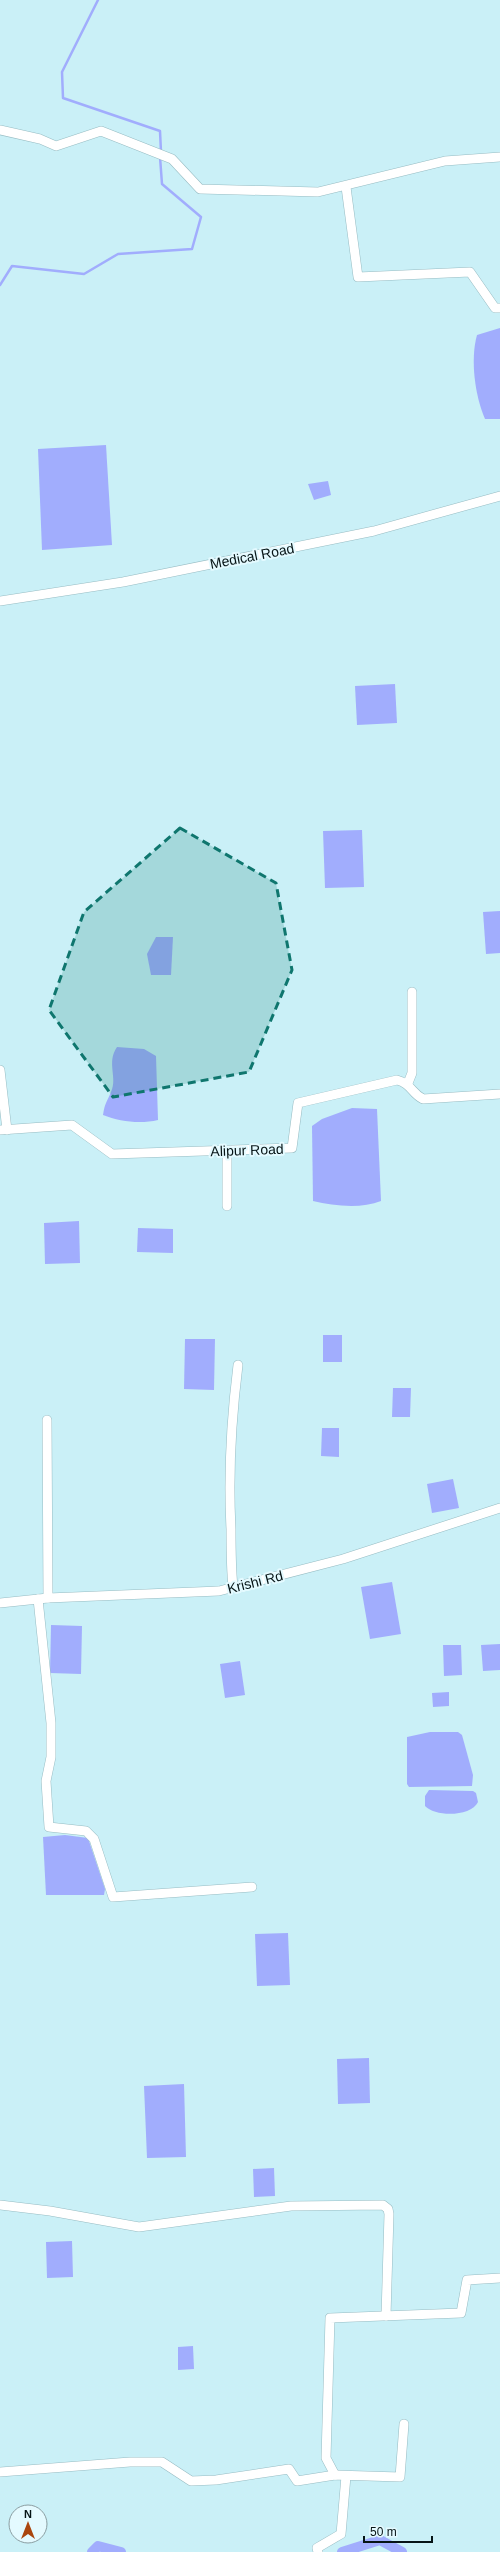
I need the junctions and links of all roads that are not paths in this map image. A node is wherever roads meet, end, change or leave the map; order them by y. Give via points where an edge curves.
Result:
1 (0, 130) edge
2 (500, 157) edge
3 (346, 187) junction
4 (500, 308) edge
5 (500, 496) edge
6 (0, 601) edge
7 (412, 992) dead end
8 (0, 1070) edge
9 (408, 1083) junction
10 (500, 1094) edge
11 (4, 1130) edge
12 (224, 1150) junction
13 (227, 1206) dead end
14 (238, 1364) dead end
15 (47, 1420) dead end
16 (500, 1508) edge
17 (233, 1587) junction
18 (48, 1598) junction
19 (38, 1599) junction
20 (0, 1603) edge
21 (252, 1887) dead end
22 (0, 2206) edge
23 (500, 2278) edge
24 (386, 2316) junction
25 (404, 2424) dead end
26 (0, 2472) edge
27 (335, 2475) junction
28 (346, 2476) junction
29 (317, 2550) edge

1 - 3 street via 40,139 56,146 101,131 172,159 200,189 318,192
2 - 3 street via 445,161
3 - 4 street via 358,277 470,272 495,308
5 - 6 street, Medical Road via 374,531 123,582
7 - 9 street via 412,1073
8 - 11 street
9 - 10 street via 417,1096 423,1099
9 - 12 street, Alipur Road via 397,1080 382,1082 298,1102 292,1148
11 - 12 street, Alipur Road via 72,1125 112,1154
12 - 13 street
14 - 17 street via 230,1424 229,1466
15 - 18 street
16 - 17 street, Krishi Rd via 342,1559
17 - 18 street, Krishi Rd via 219,1591
18 - 19 street, Krishi Rd
19 - 20 street, Krishi Rd
19 - 21 street via 51,1723 51,1756 46,1781 49,1827 86,1831 94,1839 113,1897
22 - 24 street via 139,2227 290,2206 383,2205 389,2214
23 - 24 street via 467,2280 461,2313
24 - 27 street via 330,2318 326,2458
25 - 28 street via 400,2477
26 - 27 street via 162,2462 191,2481 216,2480 289,2469 297,2481
27 - 28 street
28 - 29 street via 341,2534

